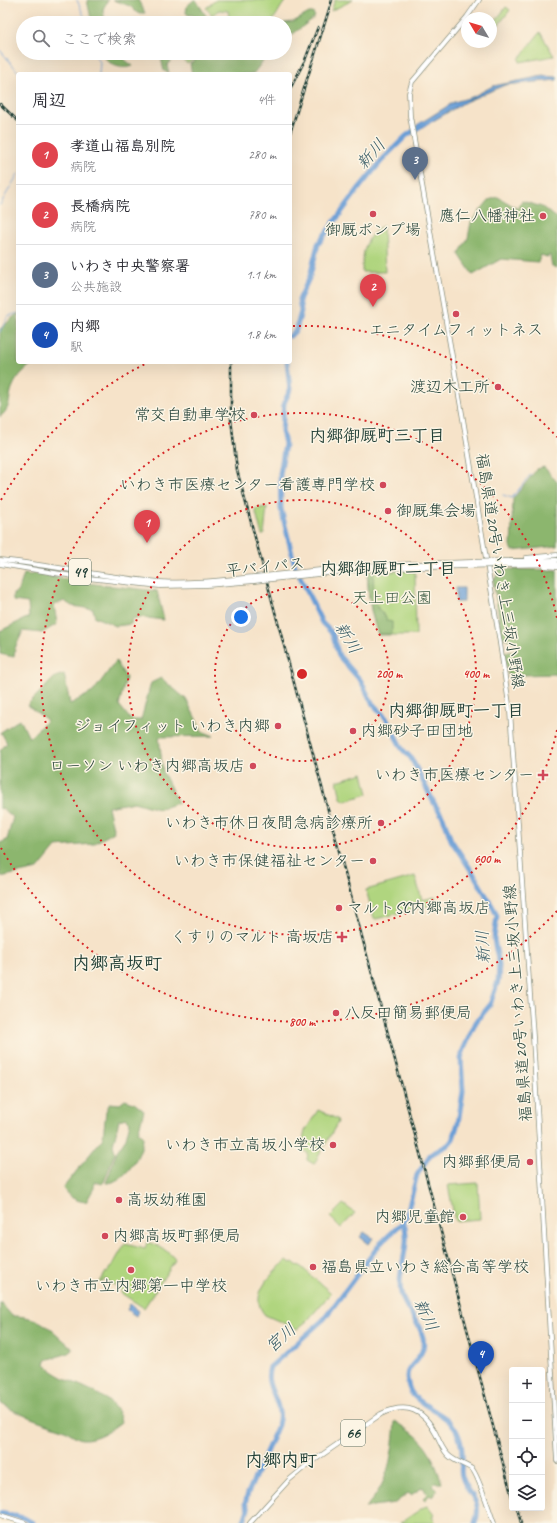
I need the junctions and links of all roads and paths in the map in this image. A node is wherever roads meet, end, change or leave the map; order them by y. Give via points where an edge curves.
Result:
1 (479, 0) edge
2 (557, 555) edge
3 (0, 560) edge
4 (557, 560) edge
5 (502, 563) junction
6 (0, 564) edge
7 (557, 564) edge
8 (557, 567) edge
9 (254, 579) junction
10 (557, 1461) edge
11 (0, 1515) edge
12 (25, 1523) edge
13 (250, 1523) edge
14 (494, 1523) edge

1 - 10 main road, 福島県道20号いわき上三坂小野線 via 415,76 410,86 409,98 510,712 533,1038
2 - 5 main road
3 - 9 main road, 平バイパス / 49 via 160,582 192,583
4 - 5 main road, 平バイパス / 49
5 - 7 main road, 平バイパス / 49
5 - 8 main road
5 - 9 main road, 平バイパス / 49, bridge via 359,566
6 - 9 main road, 平バイパス / 49 via 79,577 160,586 208,585
11 - 12 main road
13 - 14 main road, 66 via 289,1480 315,1458 379,1415 392,1409 408,1408 424,1416 444,1450 475,1473

